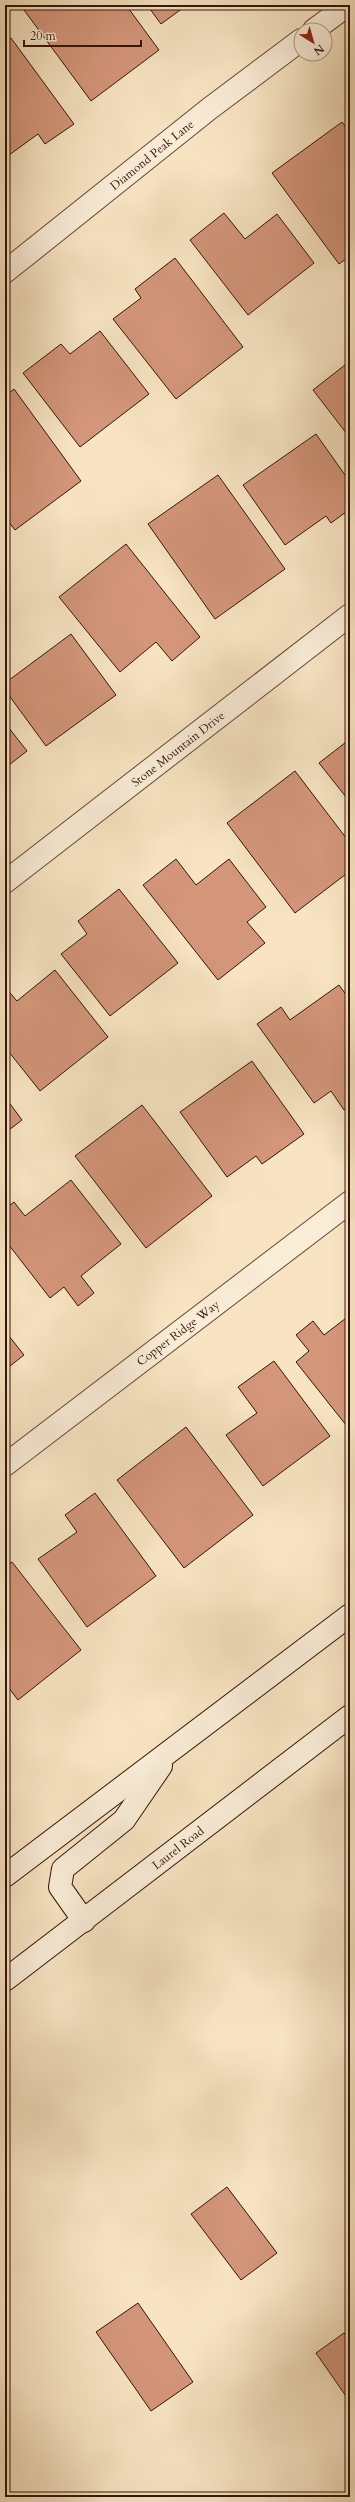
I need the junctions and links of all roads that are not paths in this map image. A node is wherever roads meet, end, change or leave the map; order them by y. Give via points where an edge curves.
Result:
1 (348, 5) edge
2 (350, 8) edge
3 (325, 22) edge
4 (293, 46) edge
5 (5, 272) edge
6 (350, 614) edge
7 (5, 882) edge
8 (350, 1202) edge
9 (5, 1465) edge
10 (350, 1615) edge
11 (350, 1716) edge
12 (172, 1750) junction
13 (5, 1876) edge
14 (84, 1921) junction
15 (5, 1980) edge

1 - 2 street
1 - 3 street
4 - 5 street, Diamond Peak Lane via 209,109
6 - 7 street, Stone Mountain Drive
8 - 9 street, Copper Ridge Way
10 - 12 street
11 - 14 street, Laurel Road
12 - 13 street
12 - 14 street via 124,1820 63,1869 60,1887
14 - 15 street, Laurel Road

